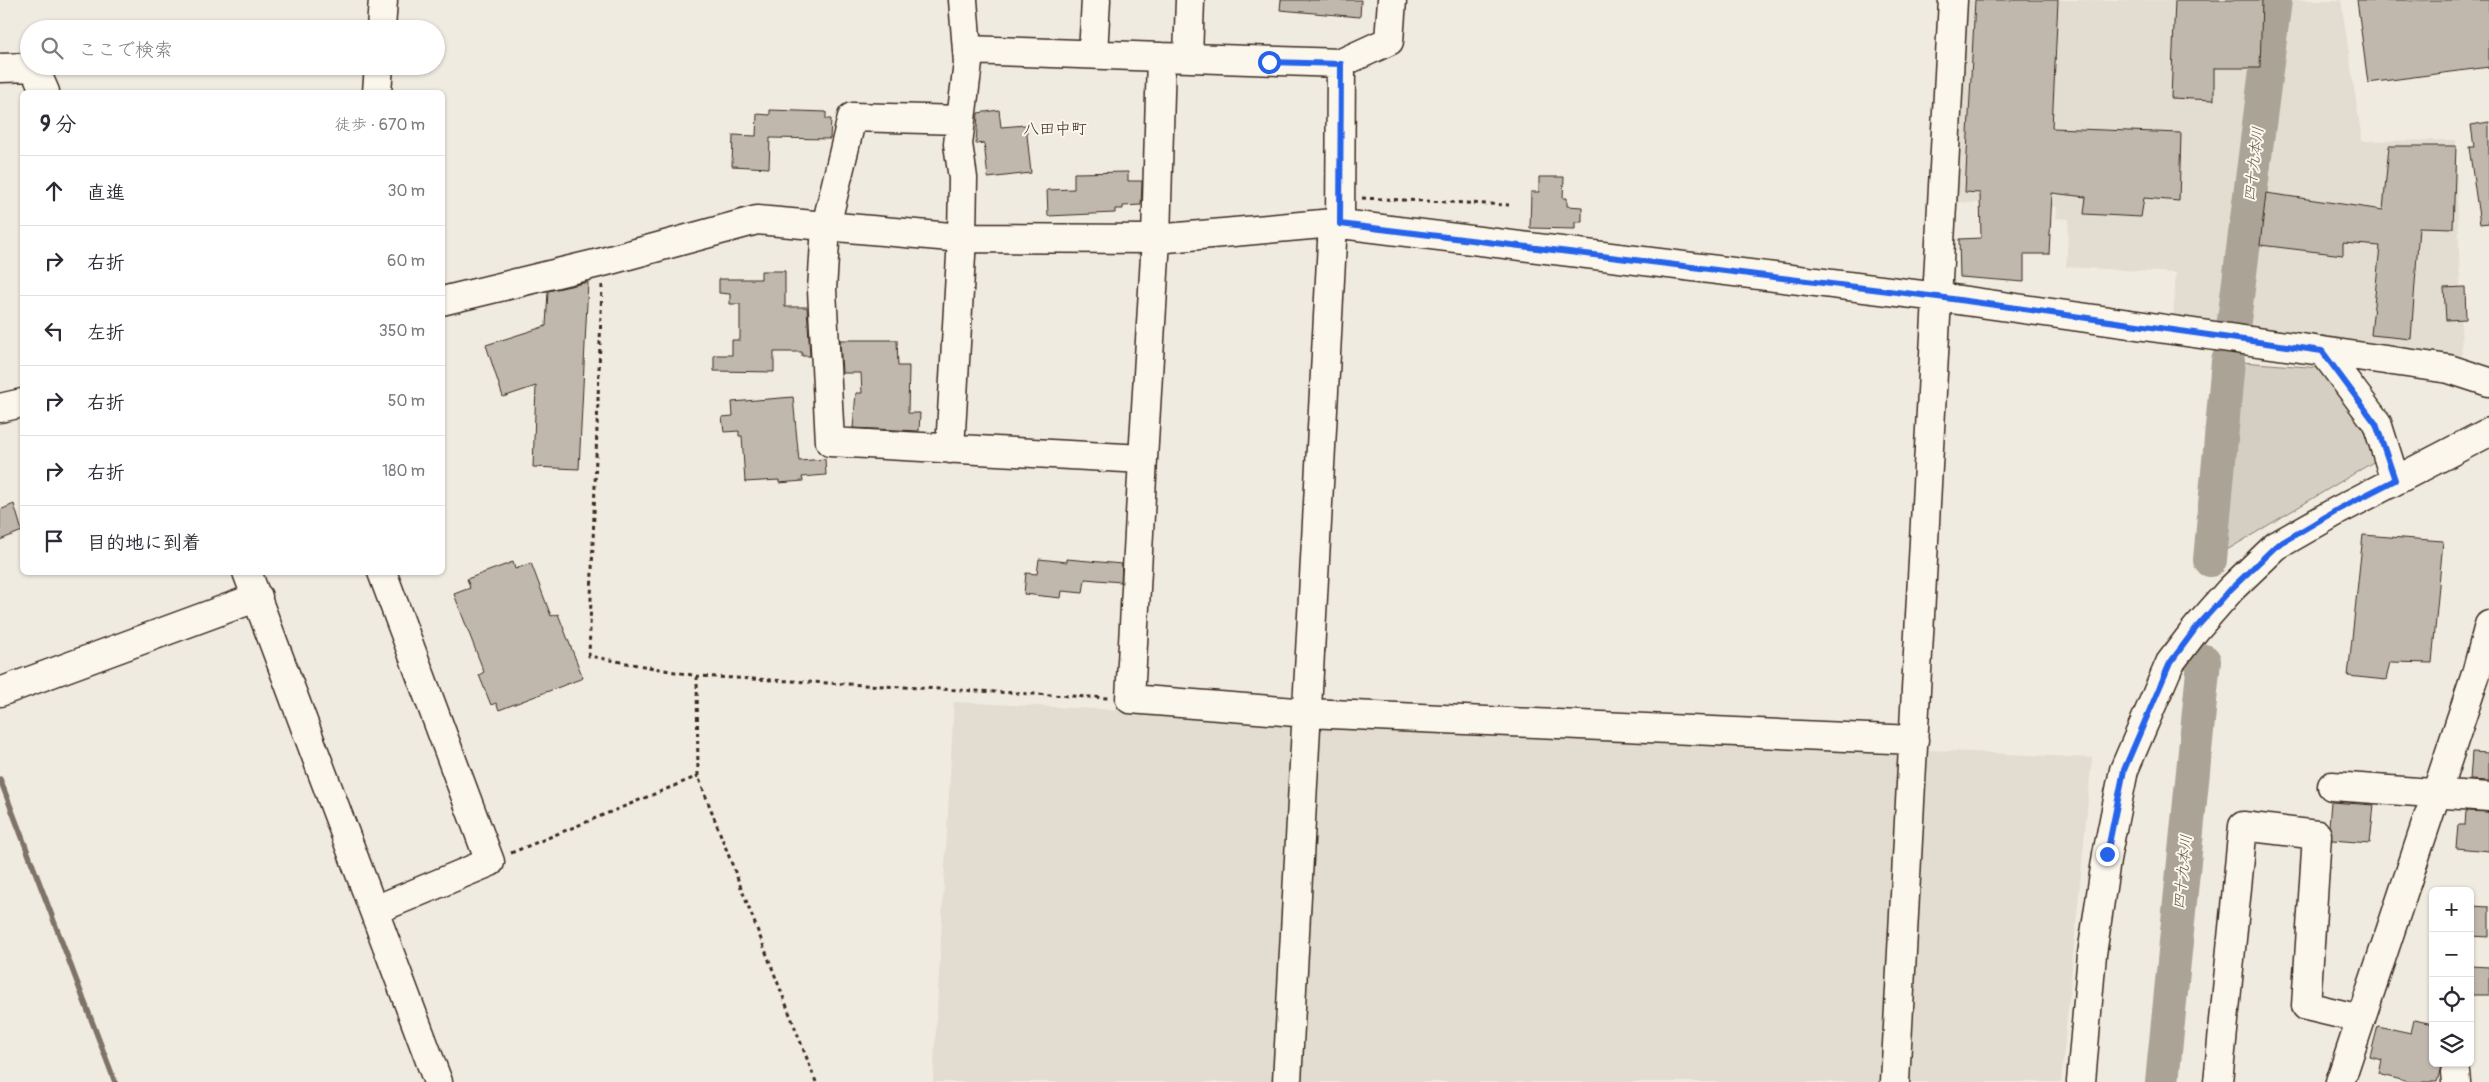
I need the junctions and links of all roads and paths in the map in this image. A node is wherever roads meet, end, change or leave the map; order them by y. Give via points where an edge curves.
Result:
1 (383, 0) edge
2 (963, 0) edge
3 (1096, 0) edge
4 (1190, 0) edge
5 (1392, 0) edge
6 (1953, 0) edge
7 (382, 20) edge
8 (967, 50) junction
9 (1093, 54) junction
10 (1174, 57) junction
11 (1341, 64) junction
12 (20, 67) edge
13 (0, 68) edge
14 (38, 75) edge
15 (378, 75) edge
16 (44, 90) edge
17 (377, 90) edge
18 (961, 120) junction
19 (1340, 196) junction
20 (1508, 205) dead end
21 (1336, 224) junction
22 (826, 226) junction
23 (962, 238) junction
24 (1156, 239) junction
25 (603, 262) junction
26 (1938, 297) junction
27 (445, 300) edge
28 (2322, 351) junction
29 (2489, 382) edge
30 (20, 403) edge
31 (0, 408) edge
32 (2489, 432) edge
33 (950, 448) junction
34 (1142, 460) junction
35 (2395, 480) junction
36 (249, 575) edge
37 (383, 575) edge
38 (258, 597) junction
39 (2489, 624) edge
40 (697, 676) junction
41 (0, 692) edge
42 (1130, 699) junction
43 (1308, 713) junction
44 (1914, 740) junction
45 (698, 776) junction
46 (2332, 786) dead end
47 (2436, 794) junction
48 (2489, 797) edge
49 (490, 862) junction
50 (375, 910) junction
51 (2361, 1019) junction
52 (438, 1082) edge
53 (816, 1082) edge
54 (1287, 1082) edge
55 (1895, 1082) edge
56 (2081, 1082) edge
57 (2218, 1082) edge
58 (2340, 1082) edge

1 - 7 street
2 - 8 street
3 - 9 street
4 - 10 street
5 - 11 street via 1389,41
6 - 26 street
8 - 9 street
8 - 18 street
9 - 10 street
10 - 11 street
10 - 24 street
11 - 19 street
12 - 13 street
14 - 16 street
15 - 17 street
18 - 22 street via 852,117
18 - 23 street via 958,144 963,178
19 - 20 path
19 - 21 street
21 - 24 street
21 - 26 street
21 - 43 street
22 - 23 street
22 - 25 street via 757,220
22 - 33 street via 822,290 830,442
23 - 24 street
23 - 33 street
24 - 34 street
25 - 27 street
25 - 40 path via 589,656
26 - 28 street
26 - 44 street
28 - 29 street via 2449,369
28 - 35 street via 2376,424
30 - 31 street
32 - 35 street
33 - 34 street
34 - 42 street
35 - 56 street via 2276,546 2231,589 2170,663 2122,779 2092,954
36 - 38 street
37 - 49 street
38 - 41 street
38 - 50 street
39 - 47 street
40 - 42 path
40 - 45 path
42 - 43 street
43 - 44 street
43 - 54 street
44 - 55 street
45 - 49 path
45 - 53 path
46 - 47 street
47 - 48 street
47 - 51 street
49 - 50 street
50 - 52 street
51 - 57 street via 2306,1006 2317,836 2243,826
51 - 58 street

